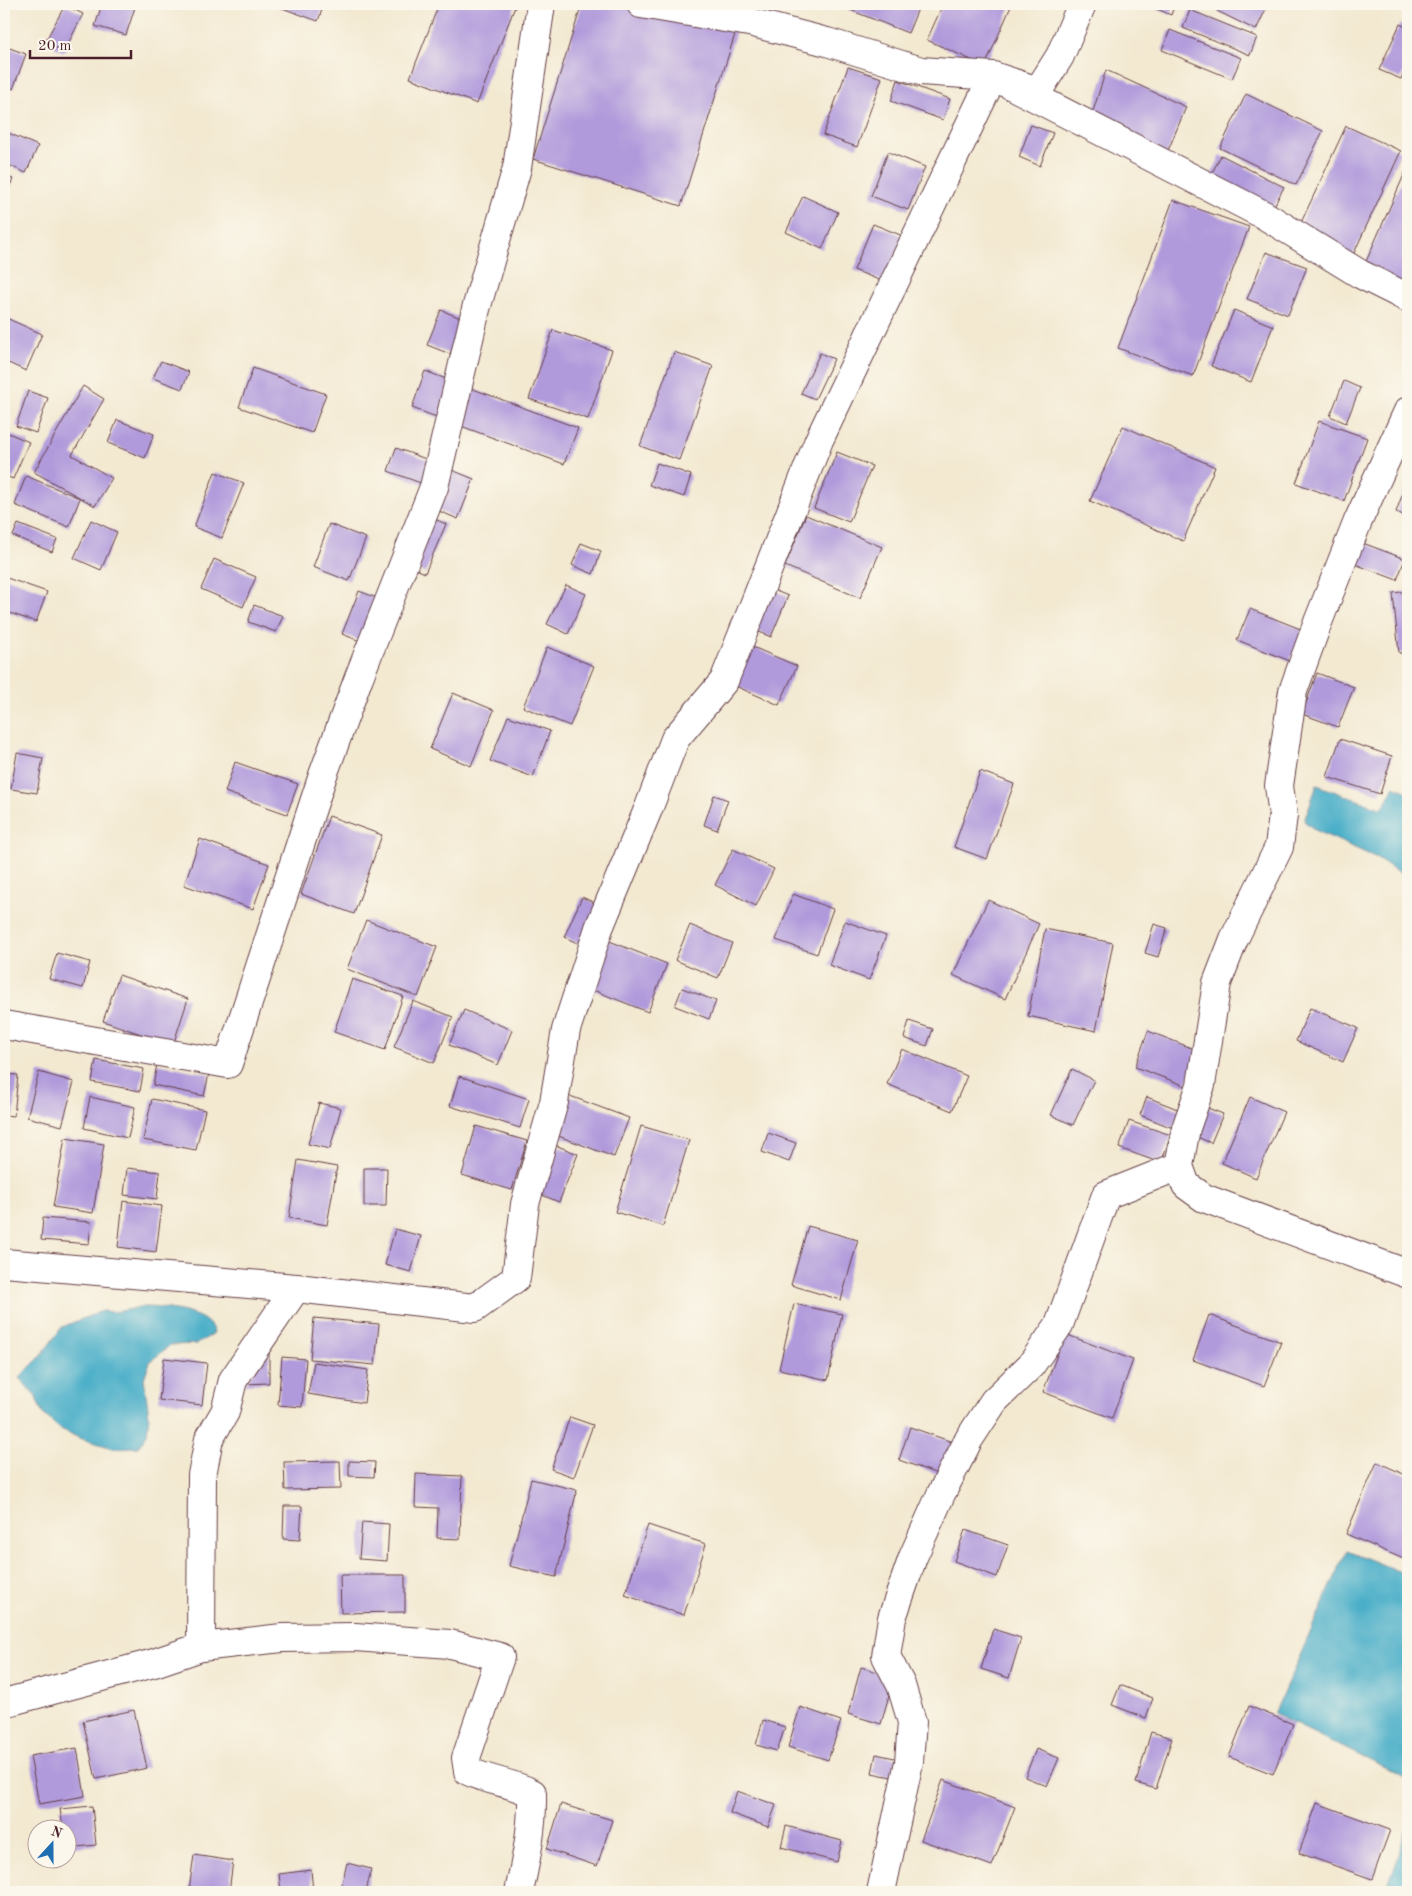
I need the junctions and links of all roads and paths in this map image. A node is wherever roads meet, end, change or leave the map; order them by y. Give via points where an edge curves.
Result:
1 (541, 4) edge
2 (641, 4) edge
3 (1082, 4) edge
4 (993, 76) junction
5 (1408, 298) edge
6 (1408, 411) edge
7 (4, 1025) edge
8 (1178, 1166) junction
9 (4, 1263) edge
10 (1408, 1274) edge
11 (296, 1288) junction
12 (201, 1646) junction
13 (4, 1703) edge
14 (519, 1892) edge
15 (881, 1892) edge

1 - 7 street via 516,168 476,309 434,487 323,775 228,1064
2 - 4 street via 749,22 921,71
3 - 4 street via 1060,56 1038,91
4 - 5 street via 1264,215 1360,274
4 - 11 street via 818,440 724,681 675,739 599,928 566,1030 554,1102 525,1204 516,1278 475,1308
6 - 8 street via 1358,521 1293,691 1279,786 1283,815 1279,847 1234,939 1217,983 1201,1085 1186,1128
8 - 10 street via 1186,1185 1204,1198
8 - 15 street via 1106,1195 1059,1325 1031,1365 994,1401 970,1439 913,1557 892,1618 886,1656 901,1685 912,1722 909,1762
9 - 11 street
11 - 12 street via 233,1380 225,1412 209,1439 202,1475
12 - 13 street via 154,1663
12 - 14 street via 282,1638 355,1637 450,1644 500,1657 466,1758 468,1771 532,1793 533,1811

